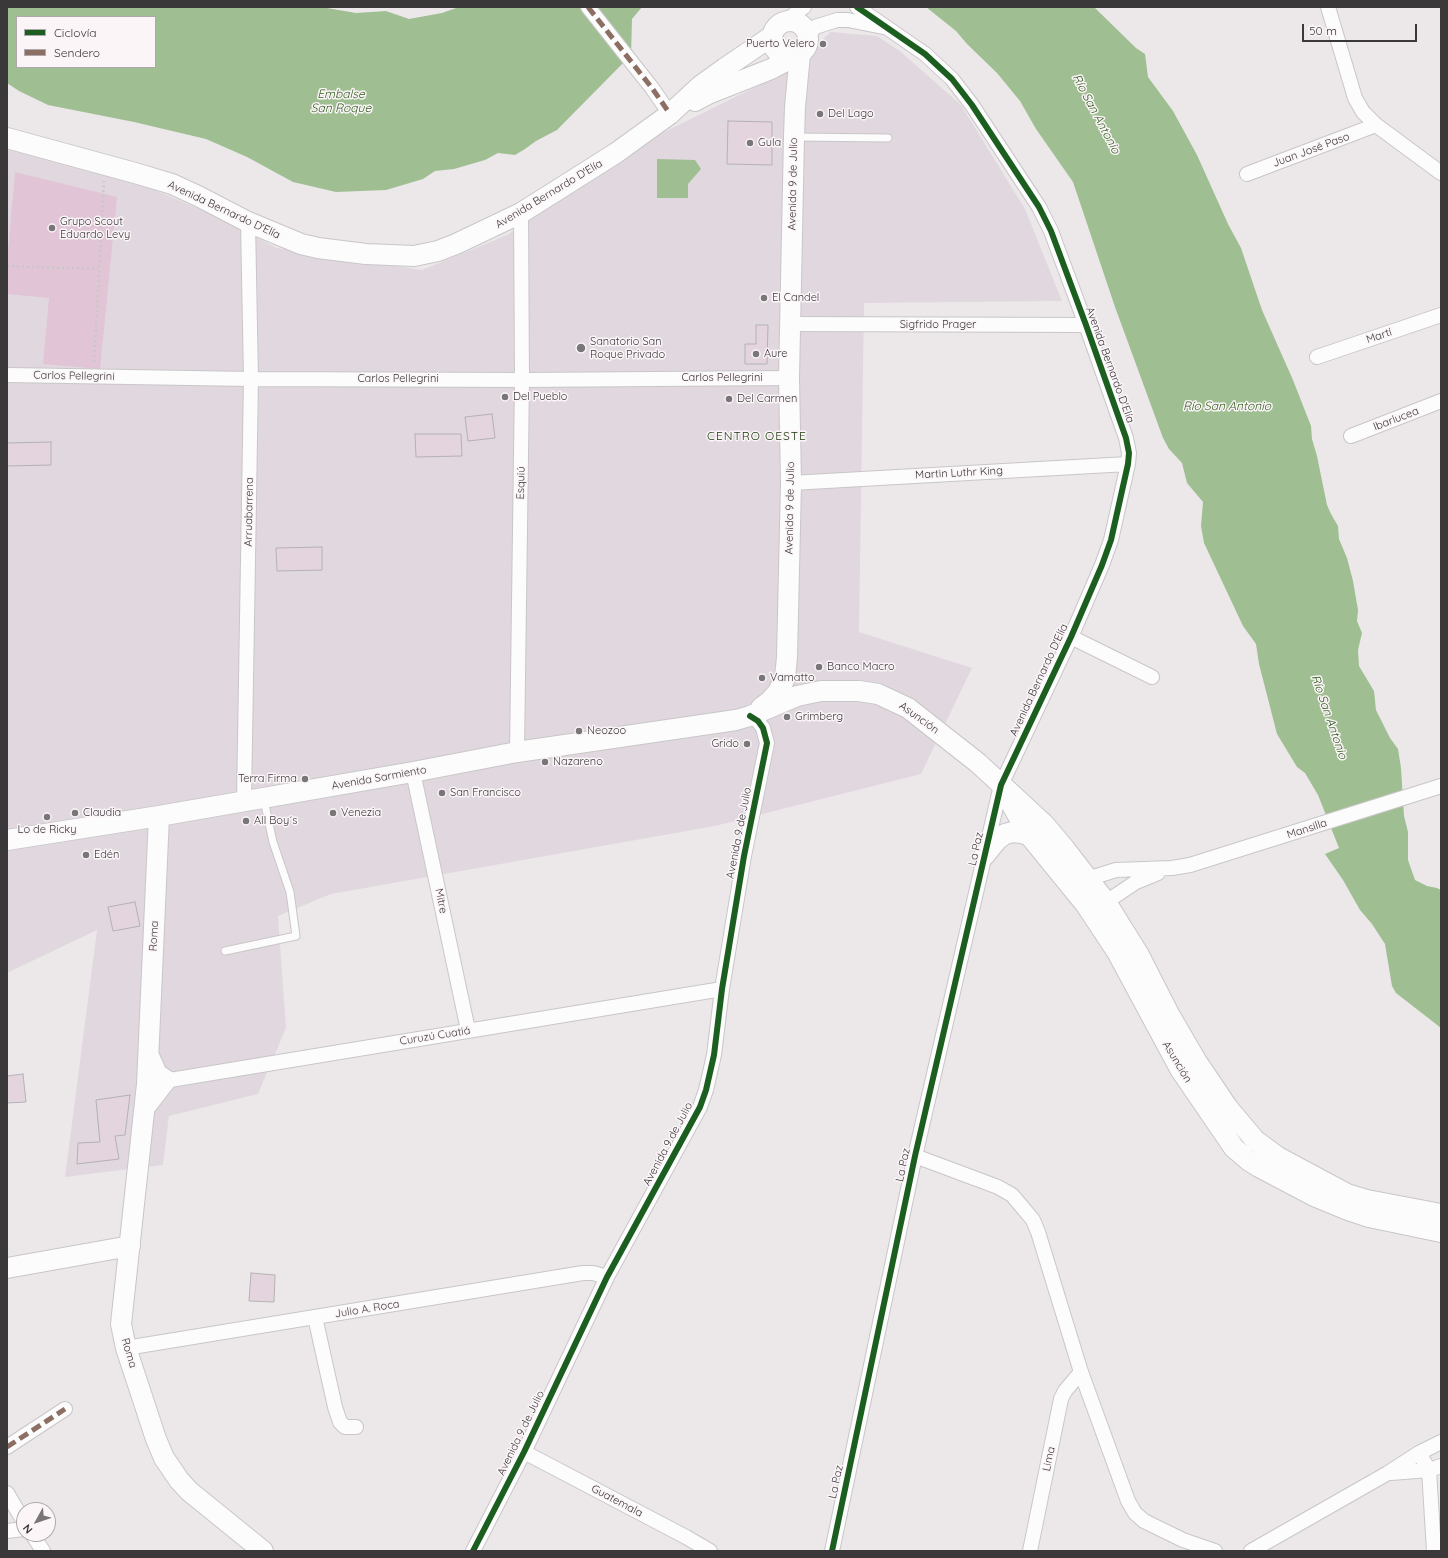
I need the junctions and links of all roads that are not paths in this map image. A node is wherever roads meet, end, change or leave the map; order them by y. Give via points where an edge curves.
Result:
1 (588, 7) edge
2 (804, 7) edge
3 (857, 7) edge
4 (1328, 7) edge
5 (789, 25) edge
6 (887, 27) junction
7 (797, 56) junction
8 (670, 114) junction
9 (1376, 125) junction
10 (794, 137) junction
11 (7, 138) edge
12 (888, 138) dead end
13 (1247, 174) dead end
14 (1441, 174) edge
15 (520, 213) junction
16 (248, 222) junction
17 (1441, 315) edge
18 (790, 324) junction
19 (1086, 325) junction
20 (1317, 357) dead end
21 (7, 375) edge
22 (789, 378) junction
23 (251, 379) junction
24 (522, 380) junction
25 (1441, 401) edge
26 (1351, 436) dead end
27 (1128, 464) junction
28 (791, 483) junction
29 (1071, 637) junction
30 (787, 657) junction
31 (1152, 677) dead end
32 (821, 691) junction
33 (750, 716) junction
34 (517, 752) junction
35 (413, 772) junction
36 (1001, 785) junction
37 (1441, 786) edge
38 (263, 798) junction
39 (244, 801) junction
40 (159, 816) junction
41 (1029, 835) junction
42 (7, 840) edge
43 (984, 856) junction
44 (1172, 868) junction
45 (1083, 892) junction
46 (1106, 902) junction
47 (225, 951) dead end
48 (722, 988) junction
49 (468, 1030) junction
50 (157, 1082) junction
51 (915, 1156) junction
52 (1441, 1214) edge
53 (1441, 1232) edge
54 (130, 1246) junction
55 (7, 1268) edge
56 (607, 1277) junction
57 (315, 1317) junction
58 (126, 1348) junction
59 (1081, 1372) junction
60 (65, 1409) dead end
61 (356, 1427) dead end
62 (1441, 1442) edge
63 (7, 1447) edge
64 (524, 1452) junction
65 (1419, 1453) junction
66 (1435, 1468) edge
67 (1388, 1473) junction
68 (7, 1493) edge
69 (16, 1508) edge
70 (37, 1542) edge
71 (1181, 1546) edge
72 (43, 1551) edge
73 (263, 1551) edge
74 (473, 1551) edge
75 (710, 1551) edge
76 (832, 1551) edge
77 (1030, 1551) edge
78 (1215, 1551) edge
79 (1251, 1551) edge
80 (1434, 1551) edge

1 - 8 street
2 - 5 main road
3 - 6 street, Avenida Bernardo D'Elía
4 - 9 street via 1355,98 1363,112
5 - 6 street, Avenida Bernardo D'Elía via 815,27 837,20 848,20
5 - 7 main road, Avenida 9 de Julio via 807,46
5 - 7 main road via 772,42 778,52 788,57
5 - 8 main road, Avenida Bernardo D'Elía via 700,86
6 - 19 street, Avenida Bernardo D'Elía via 925,54 952,79 972,105 1042,213
7 - 8 main road, Avenida Bernardo D'Elía via 708,94
7 - 10 main road, Avenida 9 de Julio
8 - 15 main road, Avenida Bernardo D'Elía via 616,153
9 - 13 street, Juan José Paso
9 - 14 street
10 - 12 lane
10 - 18 main road, Avenida 9 de Julio
11 - 16 main road, Avenida Bernardo D'Elía via 172,184
15 - 16 main road, Avenida Bernardo D'Elía via 444,249 401,256 318,248 301,244
15 - 24 street, Esquiú
16 - 23 street, Arruabarrena
17 - 20 street, Martí
18 - 19 street, Sigfrido Prager
18 - 22 main road, Avenida 9 de Julio
19 - 27 street, Avenida Bernardo D'Elía via 1126,438
21 - 23 street, Carlos Pellegrini
22 - 24 street, Carlos Pellegrini
22 - 28 main road, Avenida 9 de Julio
23 - 24 street, Carlos Pellegrini
23 - 39 street, Arruabarrena
24 - 34 street, Esquiú
25 - 26 street, Ibarlucea
27 - 28 street, Martin Luthr King
27 - 29 street, Avenida Bernardo D'Elía via 1111,540
28 - 30 main road, Avenida 9 de Julio
29 - 31 street
29 - 36 street, Avenida Bernardo D'Elía
30 - 32 main road, Asunción via 798,679
30 - 33 main road, Avenida 9 de Julio via 785,678 778,692
32 - 33 main road, Asunción via 797,696
32 - 36 main road, Asunción via 859,691 891,699 908,708 972,758
33 - 34 main road, Avenida Sarmiento
33 - 48 street, Avenida 9 de Julio via 763,728 767,743 744,856
34 - 35 main road, Avenida Sarmiento
35 - 38 main road, Avenida Sarmiento
35 - 49 street, Mitre
36 - 41 main road, Asunción
36 - 43 street, La Paz
36 - 45 main road, Asunción via 1044,824
37 - 44 street, Mansilla via 1190,865
38 - 39 main road, Avenida Sarmiento
38 - 47 lane via 273,842 290,892 296,936
39 - 40 main road, Avenida Sarmiento
40 - 42 main road, Avenida Sarmiento
40 - 50 main road, Roma via 149,1056
41 - 43 main road via 1021,832 1005,834
41 - 45 main road, Asunción
43 - 51 street, La Paz
44 - 45 street, Mansilla via 1116,870
44 - 46 street, Mansilla via 1136,882
45 - 46 main road, Asunción
45 - 53 main road, Asunción via 1180,1070 1234,1148 1259,1167 1314,1196 1348,1210
46 - 52 main road, Asunción via 1139,955 1197,1062 1228,1108 1255,1140 1278,1156 1347,1194
48 - 49 street, Curuzú Cuatiá
48 - 56 street, Avenida 9 de Julio via 714,1055 700,1107
49 - 50 street, Curuzú Cuatiá
50 - 54 main road, Roma via 145,1107
51 - 59 street via 998,1187 1012,1195 1033,1220
51 - 76 street, La Paz
54 - 55 main road
54 - 58 main road, Roma via 122,1324
56 - 57 street, Julio A. Roca via 593,1272 583,1273
56 - 64 street, Avenida 9 de Julio
57 - 58 street, Julio A. Roca
57 - 61 street via 340,1422 345,1427
58 - 73 main road, Roma via 164,1458 179,1480 202,1502
59 - 71 street via 1128,1502 1144,1521
59 - 77 street, Lima via 1061,1399
60 - 63 street
62 - 65 street
64 - 74 street, Avenida 9 de Julio
64 - 75 street, Guatemala
65 - 66 street
65 - 67 street
66 - 67 street
66 - 80 street
67 - 79 street
68 - 69 street
70 - 72 street
71 - 78 street

